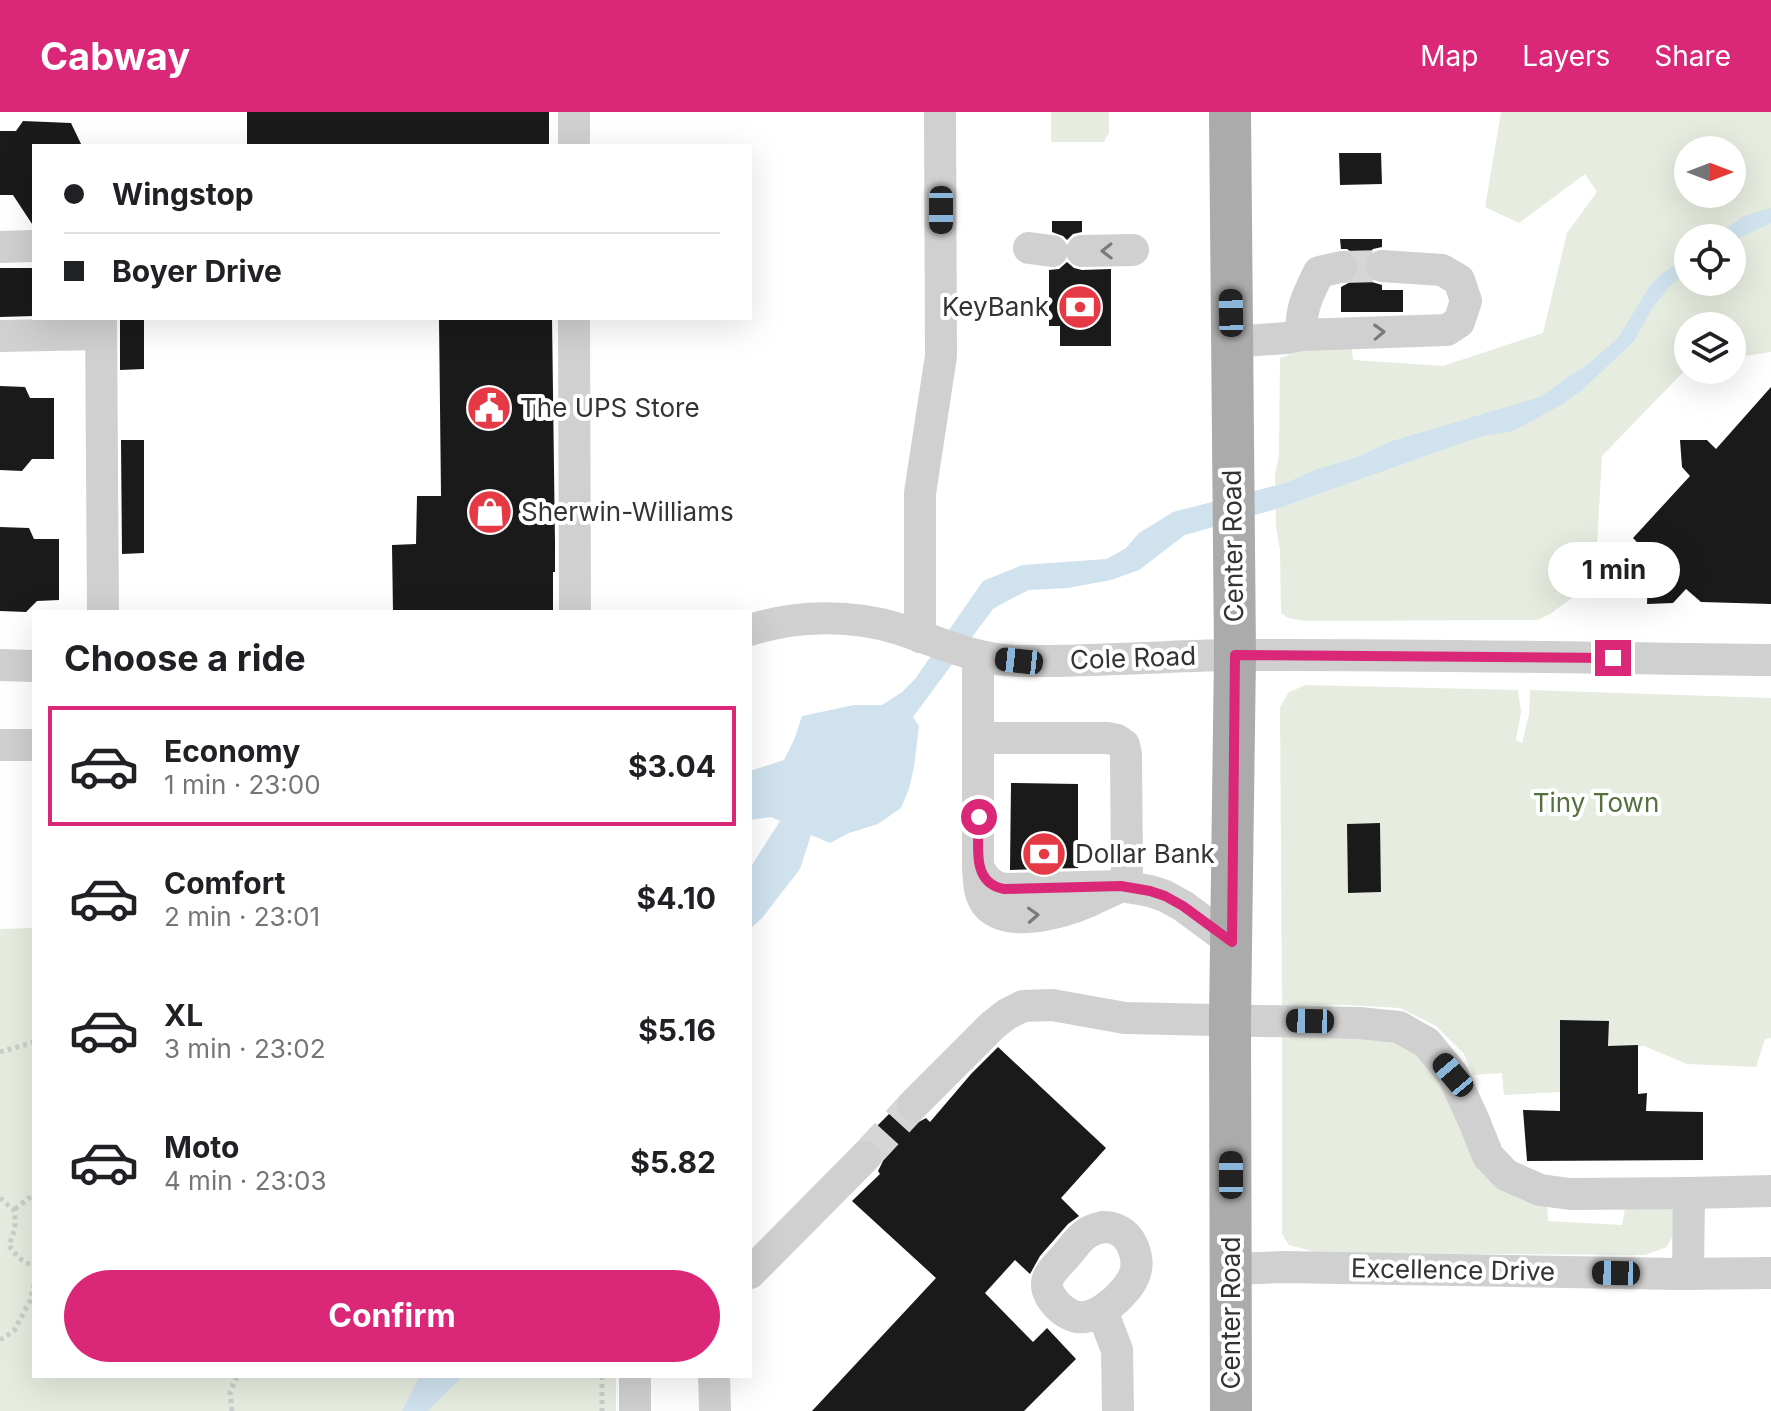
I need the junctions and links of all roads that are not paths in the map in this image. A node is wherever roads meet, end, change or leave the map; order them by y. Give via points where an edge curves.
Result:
1 (574, 112) edge
2 (940, 112) edge
3 (1230, 112) edge
4 (574, 144) edge
5 (32, 246) edge
6 (0, 247) edge
7 (1054, 250) dead end
8 (1133, 250) dead end
9 (1382, 266) tunnel mouth
10 (1341, 267) tunnel mouth
11 (574, 320) edge
12 (101, 326) edge
13 (1301, 335) junction
14 (0, 336) edge
15 (1231, 342) junction
16 (103, 610) edge
17 (575, 610) edge
18 (752, 629) edge
19 (949, 647) junction
20 (1235, 655) junction
21 (1771, 660) edge
22 (0, 665) edge
23 (32, 666) edge
24 (979, 738) junction
25 (0, 745) edge
26 (32, 745) edge
27 (1121, 886) junction
28 (1232, 942) junction
29 (1230, 1019) junction
30 (913, 1105) tunnel mouth
31 (865, 1157) tunnel mouth
32 (1771, 1191) edge
33 (1689, 1193) junction
34 (1231, 1269) junction
35 (752, 1271) edge
36 (1771, 1273) edge
37 (1688, 1274) junction
38 (1102, 1311) dead end
39 (635, 1378) edge
40 (714, 1378) edge
41 (635, 1411) edge
42 (715, 1411) edge
43 (1118, 1411) edge
44 (1231, 1411) edge

1 - 4 street
2 - 19 street via 941,356 920,493
3 - 15 main road, Center Road
5 - 6 street
8 -> 7 street
13 -> 9 street via 1447,330 1459,322 1466,301 1459,280 1442,270
10 - 13 street via 1319,272 1304,303
11 - 17 street
12 - 14 street
12 - 16 street
13 - 15 street
15 - 20 main road, Center Road
18 - 19 street, Cole Road via 813,618 858,620
19 - 20 street, Cole Road via 1019,661
19 - 24 street
20 - 21 street, Cole Road
20 - 28 main road, Center Road
22 - 23 street
24 - 27 street via 1107,738 1124,745 1127,871
24 -> 27 street via 978,866 988,906 1017,916 1062,912
25 - 26 street
27 - 28 street via 1165,896
28 - 29 main road, Center Road
29 - 30 street via 1125,1018 1052,1005 1023,1006 993,1025
29 - 33 street via 1399,1027 1427,1043 1453,1075 1488,1156 1506,1175 1540,1190 1570,1194
29 - 34 main road, Center Road
31 - 35 street
32 - 33 street
33 - 37 street
34 - 37 street, Excellence Drive
34 - 44 main road, Center Road
36 - 37 street, Excellence Drive
38 - 43 street via 1117,1350
39 - 41 street
40 - 42 street

